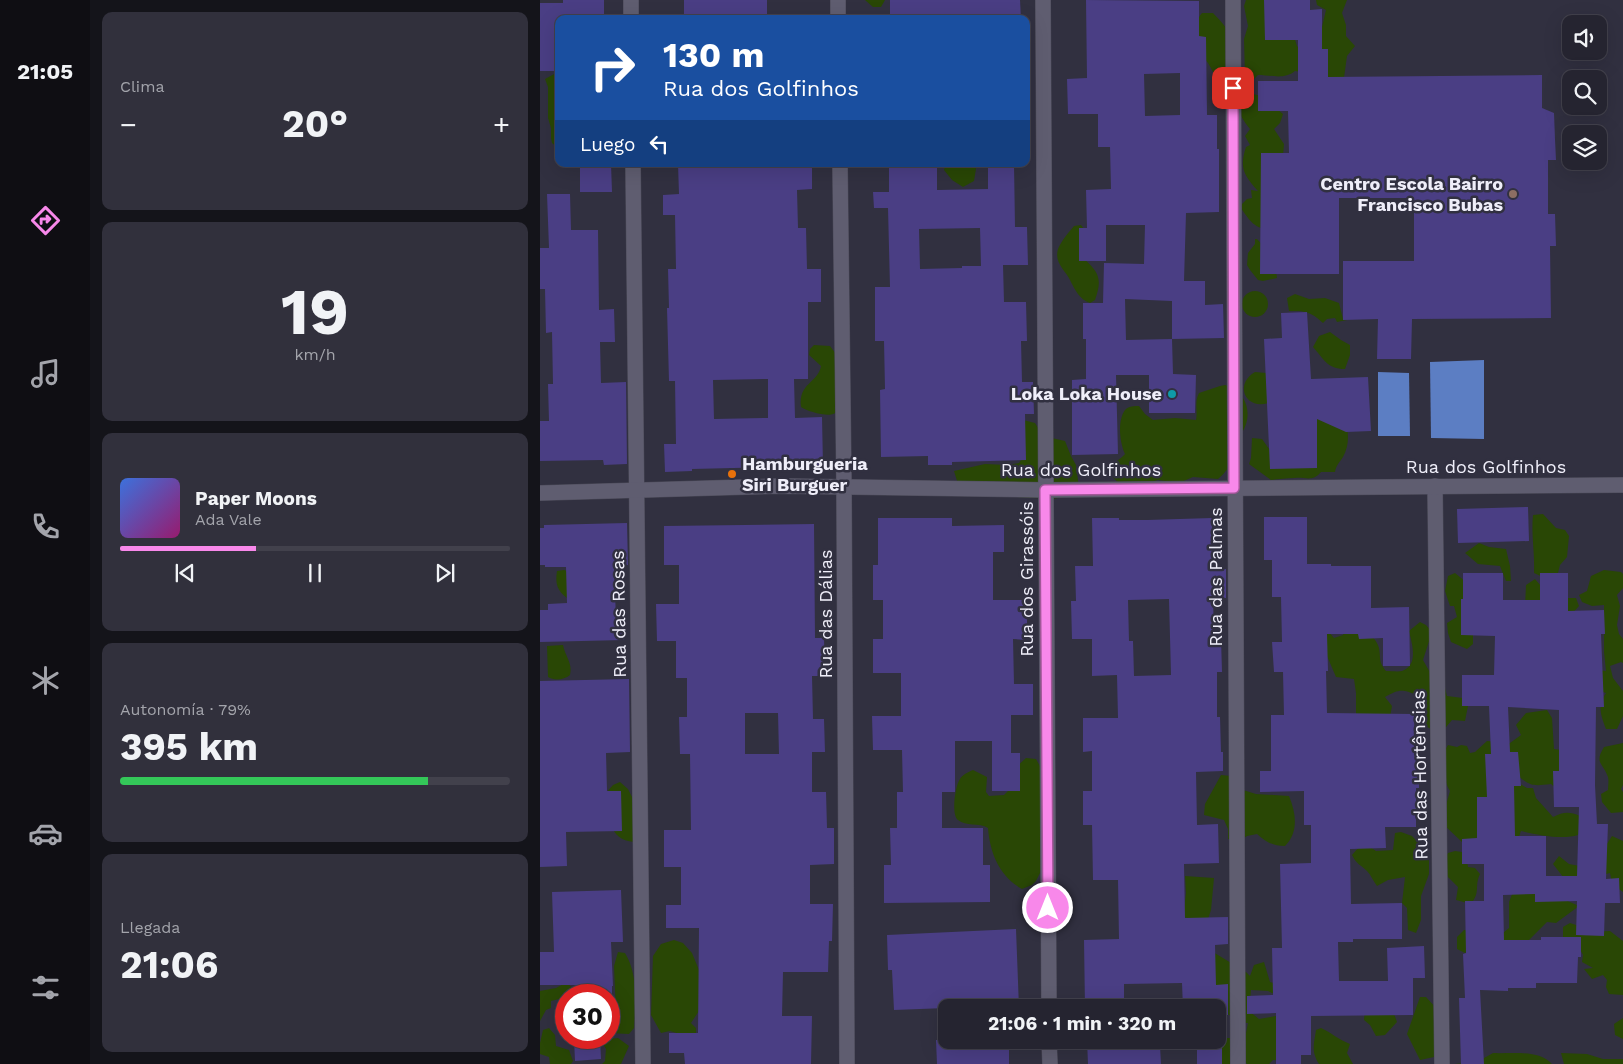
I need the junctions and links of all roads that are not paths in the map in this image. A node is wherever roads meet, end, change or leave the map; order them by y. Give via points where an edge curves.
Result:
1 (630, 0) edge
2 (838, 0) edge
3 (1043, 0) edge
4 (1233, 0) edge
5 (631, 15) edge
6 (838, 15) edge
7 (633, 167) edge
8 (840, 167) edge
9 (1623, 485) edge
10 (1435, 486) junction
11 (844, 487) junction
12 (1234, 488) junction
13 (637, 490) junction
14 (1045, 490) junction
15 (540, 493) edge
16 (1049, 999) edge
17 (1049, 1049) edge
18 (643, 1064) edge
19 (847, 1064) edge
20 (1050, 1064) edge
21 (1238, 1064) edge
22 (1442, 1064) edge

1 - 5 street
2 - 6 street
3 - 14 street, Rua dos Girassóis
4 - 12 street, Rua das Palmas
7 - 13 street, Rua das Rosas
8 - 11 street, Rua das Dálias
9 - 10 street, Rua dos Golfinhos
10 - 12 street, Rua dos Golfinhos
10 - 22 street, Rua das Hortênsias
11 - 13 street, Rua dos Golfinhos
11 - 14 street, Rua dos Golfinhos
11 - 19 street, Rua das Dálias
12 - 14 street, Rua dos Golfinhos
12 - 21 street, Rua das Palmas
13 - 15 street, Rua dos Golfinhos
13 - 18 street, Rua das Rosas
14 - 16 street, Rua dos Girassóis
17 - 20 street

